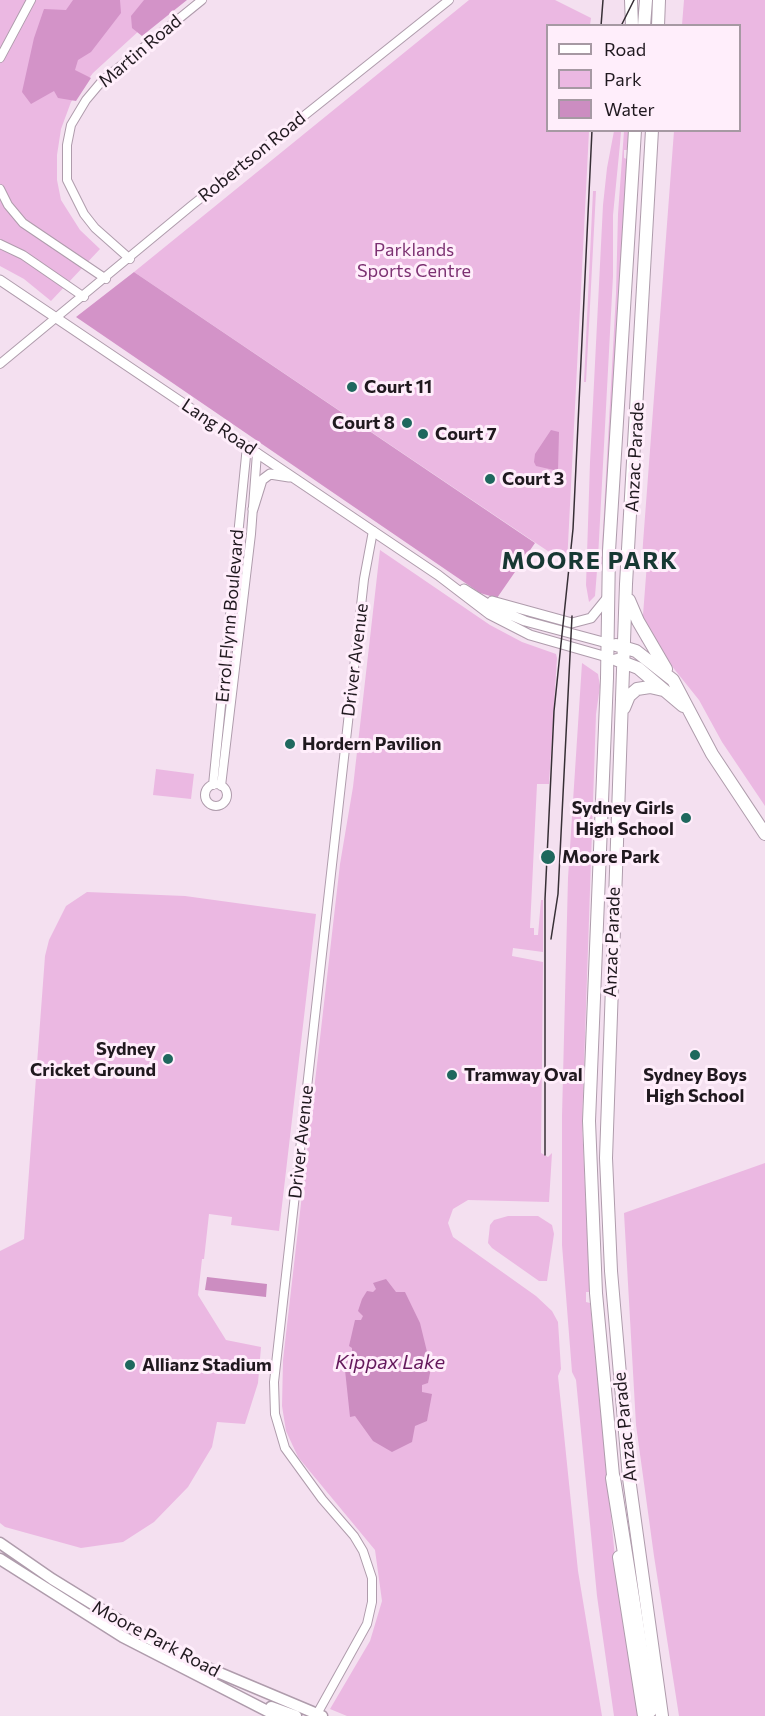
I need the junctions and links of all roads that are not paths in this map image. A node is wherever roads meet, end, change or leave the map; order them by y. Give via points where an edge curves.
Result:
1 (31, 0) edge
2 (202, 0) edge
3 (434, 0) edge
4 (449, 0) edge
5 (631, 0) edge
6 (646, 0) edge
7 (659, 0) edge
8 (440, 7) junction
9 (632, 24) edge
10 (644, 24) edge
11 (658, 24) edge
12 (0, 58) edge
13 (635, 132) edge
14 (652, 132) edge
15 (0, 189) edge
16 (0, 244) edge
17 (130, 259) junction
18 (106, 279) junction
19 (0, 280) edge
20 (84, 297) junction
21 (58, 318) junction
22 (0, 364) edge
23 (247, 446) junction
24 (257, 453) junction
25 (294, 478) junction
26 (253, 509) junction
27 (373, 531) junction
28 (438, 575) junction
29 (626, 584) junction
30 (476, 596) junction
31 (608, 597) junction
32 (607, 643) junction
33 (624, 646) junction
34 (607, 657) junction
35 (623, 661) junction
36 (673, 680) junction
37 (663, 690) junction
38 (685, 707) junction
39 (622, 713) junction
40 (765, 834) edge
41 (613, 1478) joint
42 (2, 1551) edge
43 (161, 1651) junction
44 (221, 1689) junction
45 (652, 1714) edge
46 (318, 1715) edge
47 (277, 1716) edge
48 (296, 1716) edge

1 - 12 street
2 - 17 street, Martin Road via 102,81 71,125 67,180 95,228
3 - 8 street
4 - 8 street, Robertson Road
5 - 9 main road
6 - 10 main road
7 - 11 main road
8 - 17 street, Robertson Road
13 - 31 main road, Anzac Parade
14 - 29 main road, Anzac Parade
15 - 18 street via 23,223
16 - 20 street
17 - 18 street, Robertson Road
18 - 20 street, Robertson Road
19 - 21 street, Lang Road
20 - 21 street, Robertson Road
21 - 22 street, Robertson Road
21 - 23 street, Lang Road
23 - 24 street, Lang Road
23 - 26 street, Errol Flynn Boulevard via 217,786
24 - 25 street, Lang Road
24 - 26 street, Errol Flynn Boulevard
25 - 26 street via 267,476 260,482
25 - 27 street, Lang Road
27 - 28 street, Lang Road
27 - 46 street, Driver Avenue via 274,1382 275,1414 285,1448 354,1536 372,1578 367,1624
28 - 30 street, Lang Road
28 - 34 street, Lang Road via 516,629
29 - 33 main road, Anzac Parade
29 - 36 main road via 633,612
30 - 31 street via 572,623 591,618
30 - 32 street, Lang Road via 525,621
31 - 32 main road, Anzac Parade
32 - 33 main road
32 - 34 main road, Anzac Parade
33 - 35 main road, Anzac Parade
33 - 36 main road
34 - 35 main road
34 - 41 main road, Anzac Parade via 590,1156 596,1293
35 - 37 main road via 638,668
35 - 39 main road, Anzac Parade
36 - 38 main road
37 - 38 main road
37 - 39 main road via 637,689 629,696
38 - 40 main road
39 - 45 main road, Anzac Parade via 606,1178
41 - 45 highway
42 - 43 main road, Moore Park Road
43 - 44 main road, Moore Park Road
43 - 46 main road, Moore Park Road
44 - 47 main road, Moore Park Road
44 - 48 main road

